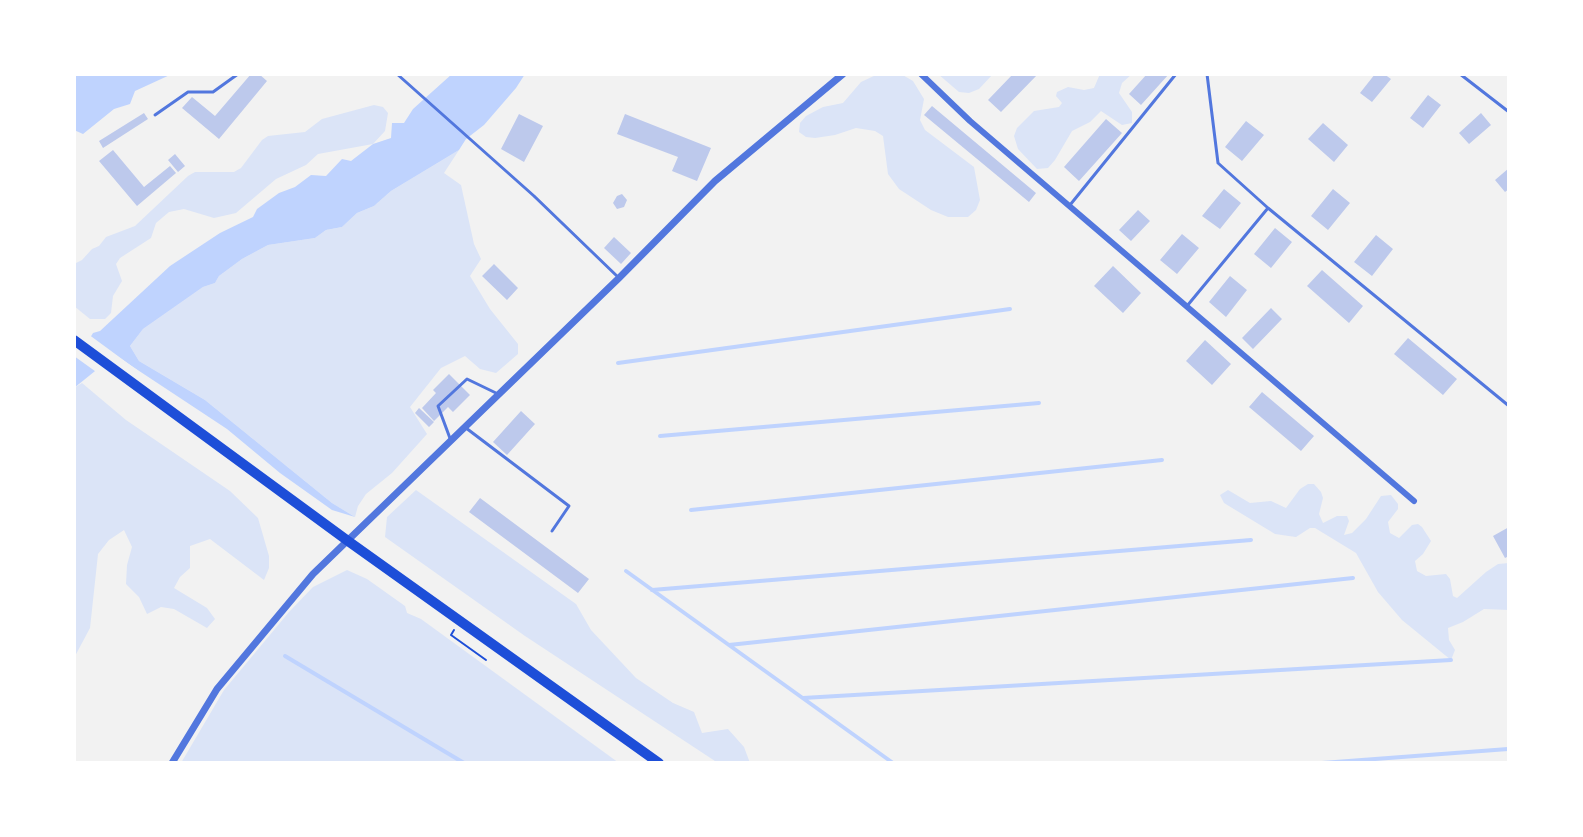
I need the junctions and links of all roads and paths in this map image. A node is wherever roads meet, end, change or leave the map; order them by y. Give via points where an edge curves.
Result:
1 (238, 74) edge
2 (397, 74) edge
3 (843, 74) edge
4 (921, 74) edge
5 (1176, 74) edge
6 (1207, 74) edge
7 (1460, 74) edge
8 (1509, 112) edge
9 (155, 115) dead end
10 (1070, 205) junction
11 (1268, 208) junction
12 (619, 278) junction
13 (1187, 306) junction
14 (74, 340) edge
15 (500, 394) junction
16 (1509, 406) edge
17 (466, 427) junction
18 (451, 441) junction
19 (1414, 501) dead end
20 (552, 531) dead end
21 (348, 541) junction
22 (603, 721) junction
23 (172, 763) edge
24 (659, 763) edge
25 (669, 763) edge

1 - 9 lane via 213,92 188,92
2 - 12 lane
3 - 12 street via 715,181
4 - 10 street
5 - 10 lane
6 - 11 lane via 1218,163
7 - 8 lane
10 - 13 street
11 - 13 lane
11 - 16 lane
12 - 15 street
13 - 19 street
14 - 21 highway
15 - 17 street
15 - 18 lane via 467,379 438,406
17 - 18 street
17 - 20 lane via 569,506
18 - 21 street
21 - 22 highway
21 - 23 street via 313,574 217,689
22 - 24 highway
22 - 25 highway

